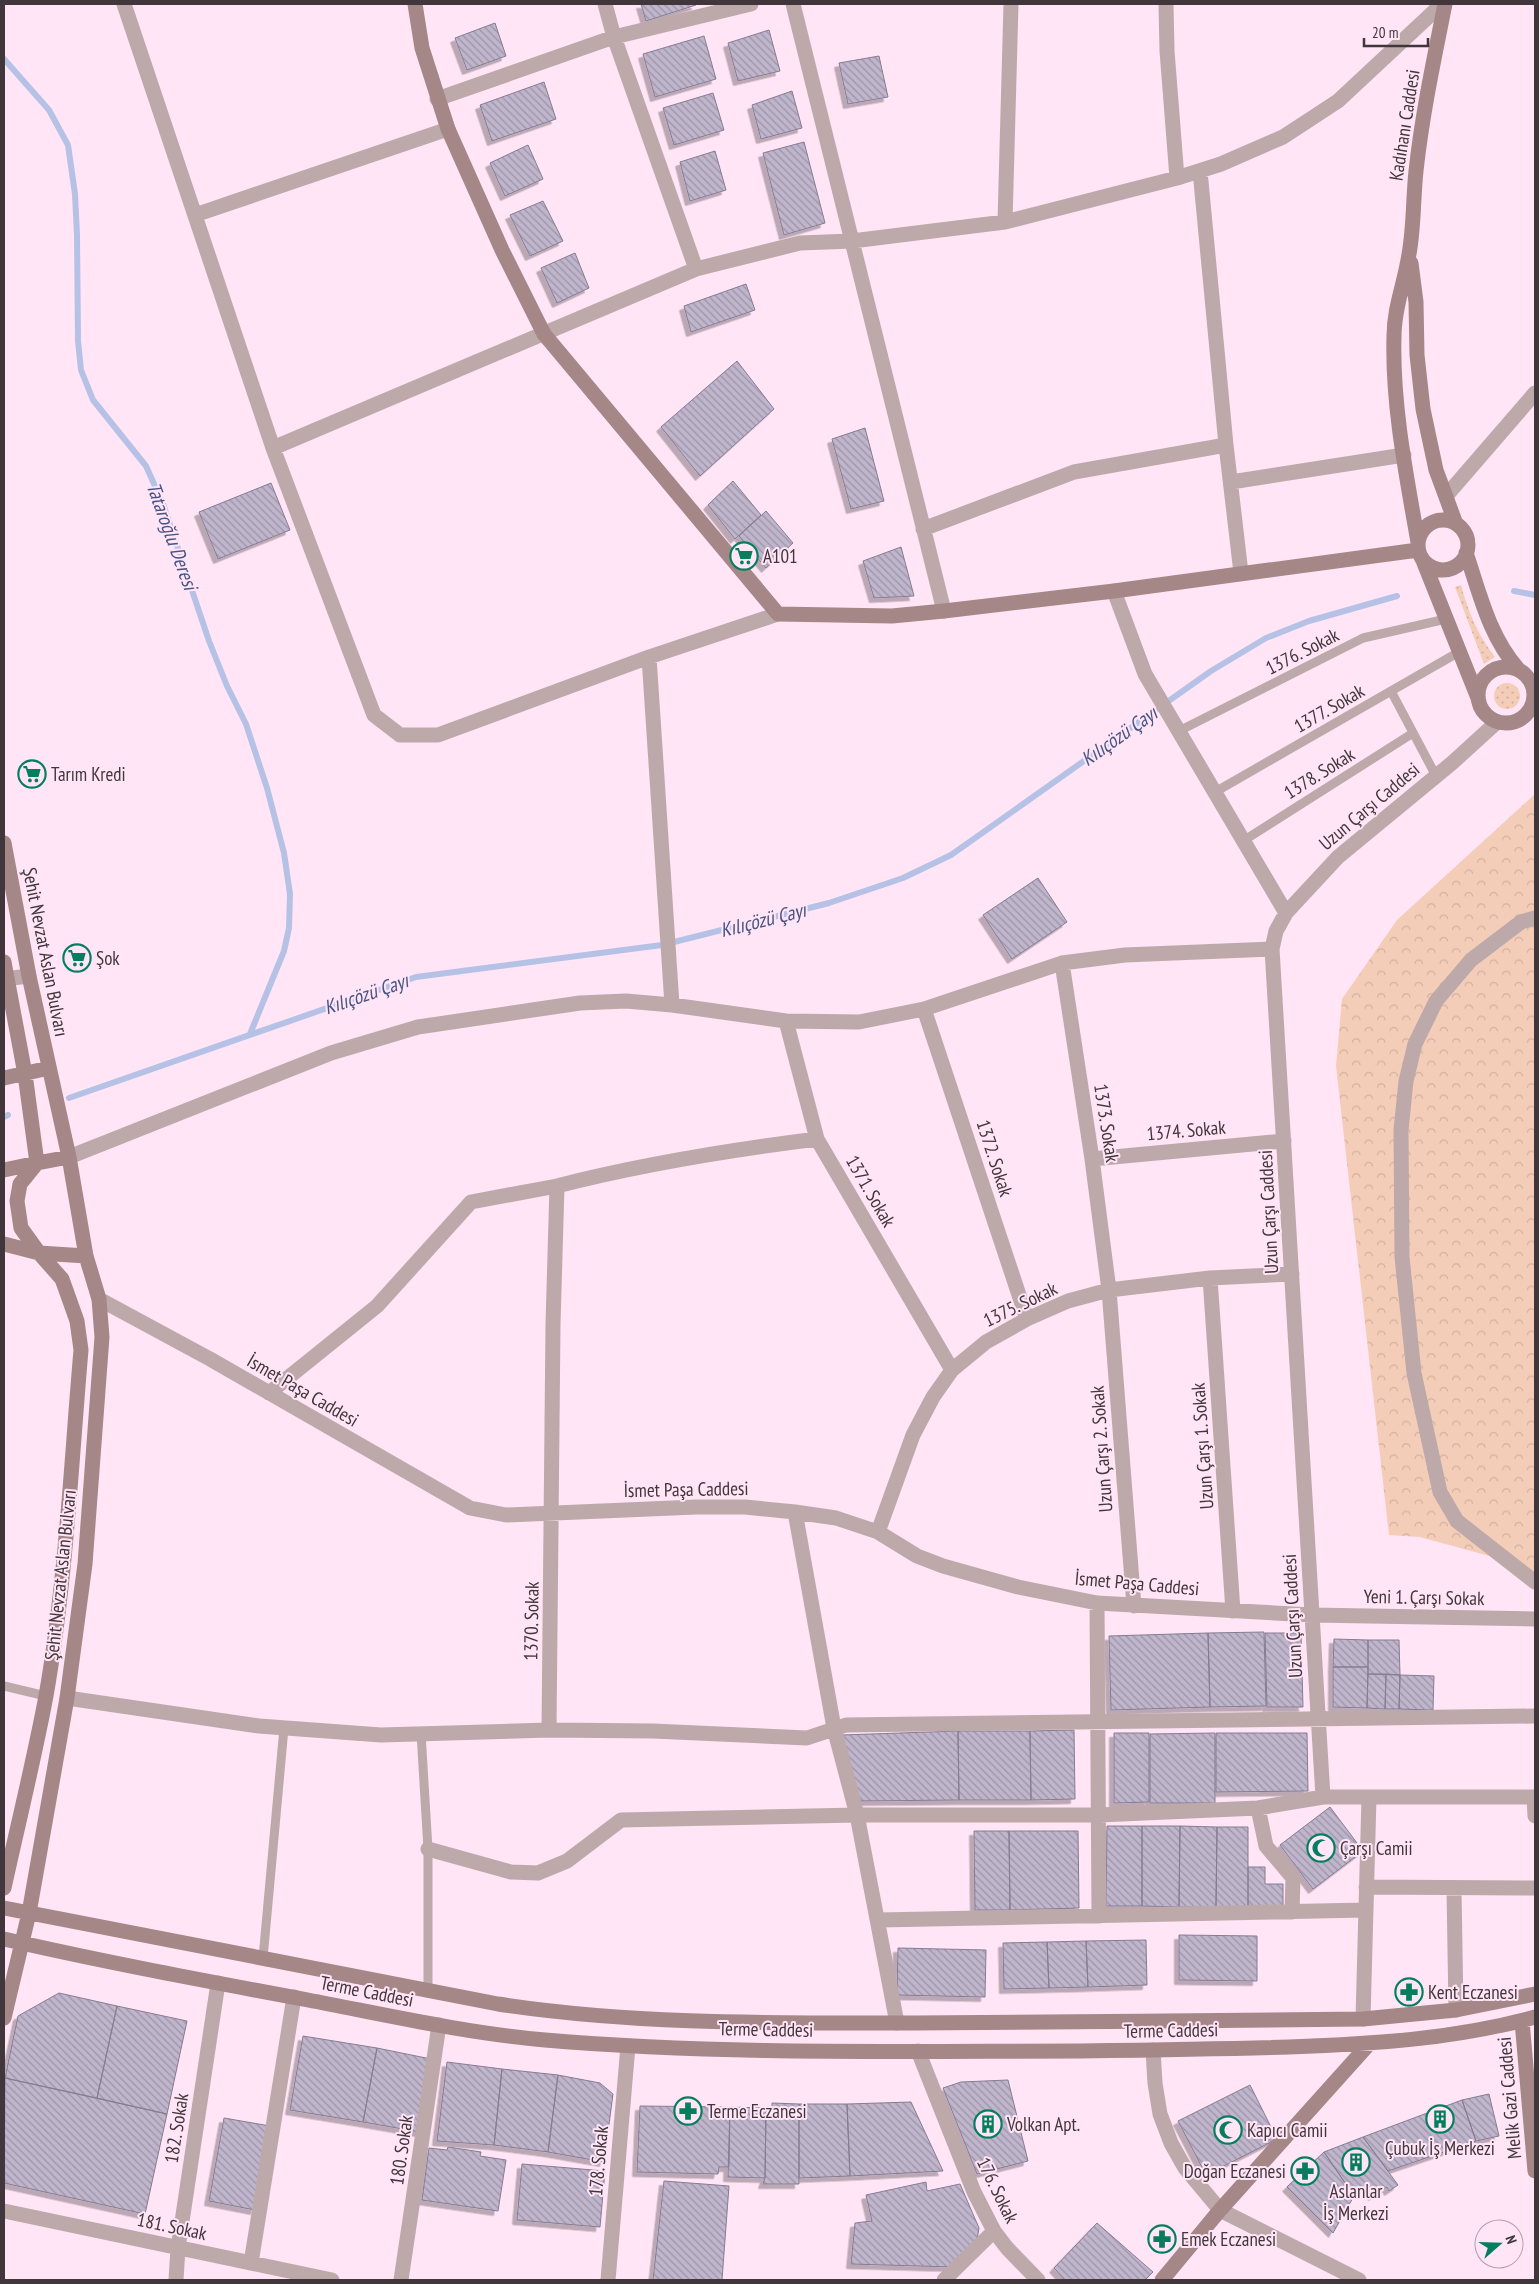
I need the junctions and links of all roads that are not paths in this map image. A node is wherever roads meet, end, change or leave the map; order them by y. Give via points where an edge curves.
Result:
1 (124, 4) edge
2 (415, 4) edge
3 (605, 4) edge
4 (750, 4) edge
5 (793, 4) edge
6 (1011, 4) edge
7 (1166, 4) edge
8 (1443, 4) edge
9 (614, 37) junction
10 (437, 99) junction
11 (448, 129) junction
12 (1200, 171) junction
13 (1178, 178) junction
14 (195, 215) junction
15 (1005, 222) junction
16 (852, 241) junction
17 (1409, 254) junction
18 (696, 269) junction
19 (544, 334) junction
20 (1535, 393) edge
21 (1226, 445) junction
22 (273, 448) junction
23 (1404, 455) junction
24 (1231, 482) junction
25 (1446, 496) junction
26 (1456, 524) junction
27 (923, 529) junction
28 (1420, 550) junction
29 (1466, 553) junction
30 (1241, 573) junction
31 (1114, 591) junction
32 (944, 611) junction
33 (778, 614) junction
34 (1446, 619) junction
35 (1459, 652) junction
36 (649, 657) junction
37 (1526, 674) edge
38 (1391, 691) junction
39 (1480, 705) junction
40 (1532, 709) edge
41 (1497, 722) junction
42 (1179, 731) junction
43 (1413, 733) junction
44 (1436, 776) junction
45 (1215, 792) junction
46 (1243, 841) junction
47 (4, 843) edge
48 (1286, 913) junction
49 (1535, 918) edge
50 (1272, 949) junction
51 (4, 962) edge
52 (1062, 963) junction
53 (29, 976) junction
54 (5, 978) edge
55 (672, 1005) junction
56 (924, 1009) junction
57 (786, 1021) junction
58 (49, 1068) junction
59 (25, 1074) junction
60 (4, 1078) edge
61 (817, 1139) junction
62 (1284, 1141) junction
63 (69, 1158) junction
64 (1092, 1159) junction
65 (37, 1163) junction
66 (4, 1170) edge
67 (557, 1186) junction
68 (4, 1244) edge
69 (39, 1253) junction
70 (86, 1256) junction
71 (1292, 1274) junction
72 (1210, 1278) junction
73 (1109, 1290) junction
74 (99, 1299) junction
75 (1027, 1319) junction
76 (952, 1370) junction
77 (269, 1394) junction
78 (552, 1512) junction
79 (795, 1512) junction
80 (878, 1532) junction
81 (1535, 1582) edge
82 (1097, 1603) junction
83 (1134, 1606) junction
84 (1233, 1611) junction
85 (1312, 1615) junction
86 (1535, 1619) edge
87 (4, 1686) edge
88 (46, 1696) junction
89 (67, 1698) junction
90 (1535, 1716) edge
91 (1318, 1720) junction
92 (1099, 1721) junction
93 (284, 1728) junction
94 (834, 1728) junction
95 (549, 1730) junction
96 (421, 1734) junction
97 (1322, 1797) junction
98 (1369, 1797) junction
99 (1535, 1797) edge
100 (1258, 1808) junction
101 (857, 1815) junction
102 (1099, 1815) junction
103 (1535, 1816) edge
104 (428, 1849) junction
105 (1366, 1887) junction
106 (4, 1888) edge
107 (1535, 1888) edge
108 (1454, 1889) junction
109 (4, 1908) edge
110 (1366, 1910) junction
111 (1292, 1912) junction
112 (29, 1913) junction
113 (1099, 1916) junction
114 (879, 1920) junction
115 (4, 1939) edge
116 (22, 1943) junction
117 (264, 1958) junction
118 (218, 1983) junction
119 (428, 1990) junction
120 (1535, 1994) edge
121 (294, 1997) junction
122 (1456, 2010) junction
123 (4, 2018) edge
124 (1363, 2019) junction
125 (1529, 2019) edge
126 (897, 2023) junction
127 (439, 2025) junction
128 (1369, 2044) junction
129 (628, 2046) junction
130 (1154, 2050) junction
131 (918, 2051) junction
132 (1535, 2171) edge
133 (1220, 2210) junction
134 (4, 2211) edge
135 (994, 2231) junction
136 (178, 2248) junction
137 (251, 2263) junction
138 (176, 2280) edge
139 (332, 2280) edge
140 (402, 2280) edge
141 (608, 2280) edge
142 (944, 2280) edge
143 (1038, 2280) edge
144 (1162, 2280) edge
145 (1359, 2280) edge

1 - 14 street
2 - 10 main road via 422,48
3 - 9 street
4 - 9 street
5 - 16 street
6 - 15 street
7 - 13 street
8 - 12 street via 1338,101 1283,137
8 - 17 main road, Kadıhanı Caddesi via 1422,122
9 - 10 street
9 - 18 street
10 - 11 main road
11 - 14 street
11 - 19 main road
12 - 13 street
12 - 21 street
13 - 15 street
14 - 22 street
15 - 16 street
16 - 18 street via 800,243
16 - 27 street
17 - 23 main road via 1398,298 1394,333 1395,379
17 - 25 main road via 1416,302 1423,409 1436,470
18 - 19 street
19 - 22 street
19 - 33 main road
20 - 25 street
21 - 24 street
21 - 27 street via 1074,472
22 - 36 street via 374,715 400,735 438,735
23 - 24 street
23 - 28 main road
24 - 30 street
25 - 26 main road
26 - 28 main road via 1448,520 1432,522 1425,527
26 - 29 main road via 1466,536
27 - 32 street
28 - 29 main road via 1433,568 1449,569
28 - 30 main road
28 - 34 main road
29 - 37 main road via 1498,644
30 - 31 main road
31 - 32 main road
31 - 42 street via 1145,674
32 - 33 main road via 892,616
33 - 36 street
34 - 35 main road
34 - 42 lane, 1376. Sokak via 1363,638
35 - 38 lane, 1377. Sokak
35 - 39 main road
36 - 55 street
37 - 39 main road via 1502,667 1487,674 1479,688
37 - 40 main road via 1534,691
38 - 43 lane
38 - 45 lane, 1377. Sokak
39 - 41 main road
40 - 41 main road via 1515,721
41 - 44 street, Uzun Çarşı Caddesi
42 - 45 street
43 - 44 lane
43 - 46 lane, 1378. Sokak
44 - 48 street, Uzun Çarşı Caddesi via 1338,857
45 - 46 street
46 - 48 street
47 - 53 main road, Şehit Nevzat Aslan Bulvarı
48 - 50 street, Uzun Çarşı Caddesi via 1276,931
49 - 81 street via 1521,922 1471,960 1436,1001 1415,1044 1406,1081 1401,1130 1402,1257 1414,1373 1440,1492 1456,1521
50 - 52 street via 1125,955
50 - 62 street, Uzun Çarşı Caddesi
51 - 54 main road
52 - 56 street
52 - 64 street, 1373. Sokak
53 - 54 street
53 - 58 main road, Şehit Nevzat Aslan Bulvarı
54 - 59 main road
55 - 57 street
55 - 63 street via 626,1001 580,1003 418,1027 331,1053
56 - 57 street via 859,1022
56 - 75 street, 1372. Sokak
57 - 61 street, 1371. Sokak
58 - 59 main road
58 - 63 main road, Şehit Nevzat Aslan Bulvarı
59 - 60 main road
59 - 65 main road
61 - 67 street via 722,1152
61 - 76 street, 1371. Sokak
62 - 64 street, 1374. Sokak
62 - 71 street, Uzun Çarşı Caddesi
63 - 65 main road
63 - 70 main road, Şehit Nevzat Aslan Bulvarı
64 - 73 street, 1373. Sokak
65 - 66 main road
65 - 69 main road, Şehit Nevzat Aslan Bulvarı via 20,1184 16,1201 21,1228
67 - 77 street via 471,1202 377,1306
67 - 78 street, 1370. Sokak
68 - 69 main road
69 - 70 main road
69 - 88 main road, Şehit Nevzat Aslan Bulvarı via 62,1279 77,1321 81,1350 64,1562
70 - 74 main road, Şehit Nevzat Aslan Bulvarı
71 - 72 street, 1375. Sokak
71 - 85 street, Uzun Çarşı Caddesi
72 - 73 street, 1375. Sokak
72 - 84 street, Uzun Çarşı 1. Sokak
73 - 75 street, 1375. Sokak via 1068,1301
73 - 83 street, Uzun Çarşı 2. Sokak
74 - 77 street, İsmet Paşa Caddesi
74 - 89 main road, Şehit Nevzat Aslan Bulvarı via 102,1337 84,1564
75 - 76 street, 1375. Sokak via 986,1342
76 - 80 street, 1375. Sokak via 913,1435
77 - 78 street, İsmet Paşa Caddesi via 470,1508 506,1515
78 - 79 street, İsmet Paşa Caddesi via 696,1507
78 - 95 street, 1370. Sokak
79 - 80 street, İsmet Paşa Caddesi via 836,1518
79 - 94 street
80 - 82 street, İsmet Paşa Caddesi via 918,1556 943,1566 1018,1587
82 - 83 street, İsmet Paşa Caddesi
82 - 92 street
83 - 84 street, İsmet Paşa Caddesi
84 - 85 street, İsmet Paşa Caddesi
85 - 86 street, Yeni 1. Çarşı Sokak
85 - 91 street, Uzun Çarşı Caddesi
87 - 88 lane
88 - 106 main road, Şehit Nevzat Aslan Bulvarı
89 - 93 street
89 - 112 main road, Şehit Nevzat Aslan Bulvarı
90 - 91 street
91 - 92 street
91 - 97 street, Uzun Çarşı Caddesi
92 - 94 street via 846,1725
92 - 102 street
93 - 96 street
93 - 117 lane
94 - 95 street via 807,1738
94 - 101 street
95 - 96 street
96 - 104 lane
97 - 98 street
97 - 100 street
98 - 99 street
98 - 105 street
99 - 103 street
100 - 102 street
100 - 111 street via 1266,1846 1293,1878
101 - 102 street
101 - 104 street via 621,1820 567,1861 538,1873 511,1872
101 - 114 street
102 - 113 street
104 - 119 lane
105 - 108 street
105 - 110 street
107 - 108 street
108 - 122 street
109 - 112 main road, Terme Caddesi
110 - 111 street
110 - 124 street
111 - 113 street
112 - 116 main road, Şehit Nevzat Aslan Bulvarı
112 - 117 main road, Terme Caddesi
113 - 114 street
114 - 126 street
115 - 116 main road, Terme Caddesi
116 - 118 main road, Terme Caddesi
116 - 123 main road, Şehit Nevzat Aslan Bulvarı
117 - 119 main road, Terme Caddesi
118 - 121 main road, Terme Caddesi
118 - 136 street, 182. Sokak
119 - 126 main road, Terme Caddesi via 540,2010 632,2018 746,2023
120 - 122 main road, Terme Caddesi
121 - 127 main road, Terme Caddesi
121 - 137 street
122 - 124 main road, Terme Caddesi
124 - 126 main road, Terme Caddesi
125 - 128 main road, Terme Caddesi via 1462,2034
125 - 132 main road, Melik Gazi Caddesi
127 - 129 main road, Terme Caddesi via 542,2040
127 - 140 street, 180. Sokak
128 - 130 main road, Terme Caddesi
128 - 133 main road
129 - 131 main road, Terme Caddesi
129 - 141 street, 178. Sokak
130 - 131 main road, Terme Caddesi
130 - 133 street via 1160,2114 1171,2143 1185,2168
131 - 135 street, 176. Sokak via 974,2192
133 - 144 main road
133 - 145 street
134 - 136 street, 181. Sokak
135 - 142 street
135 - 143 street, 176. Sokak
136 - 137 street, 181. Sokak
136 - 138 street, 182. Sokak
137 - 139 street, 181. Sokak

